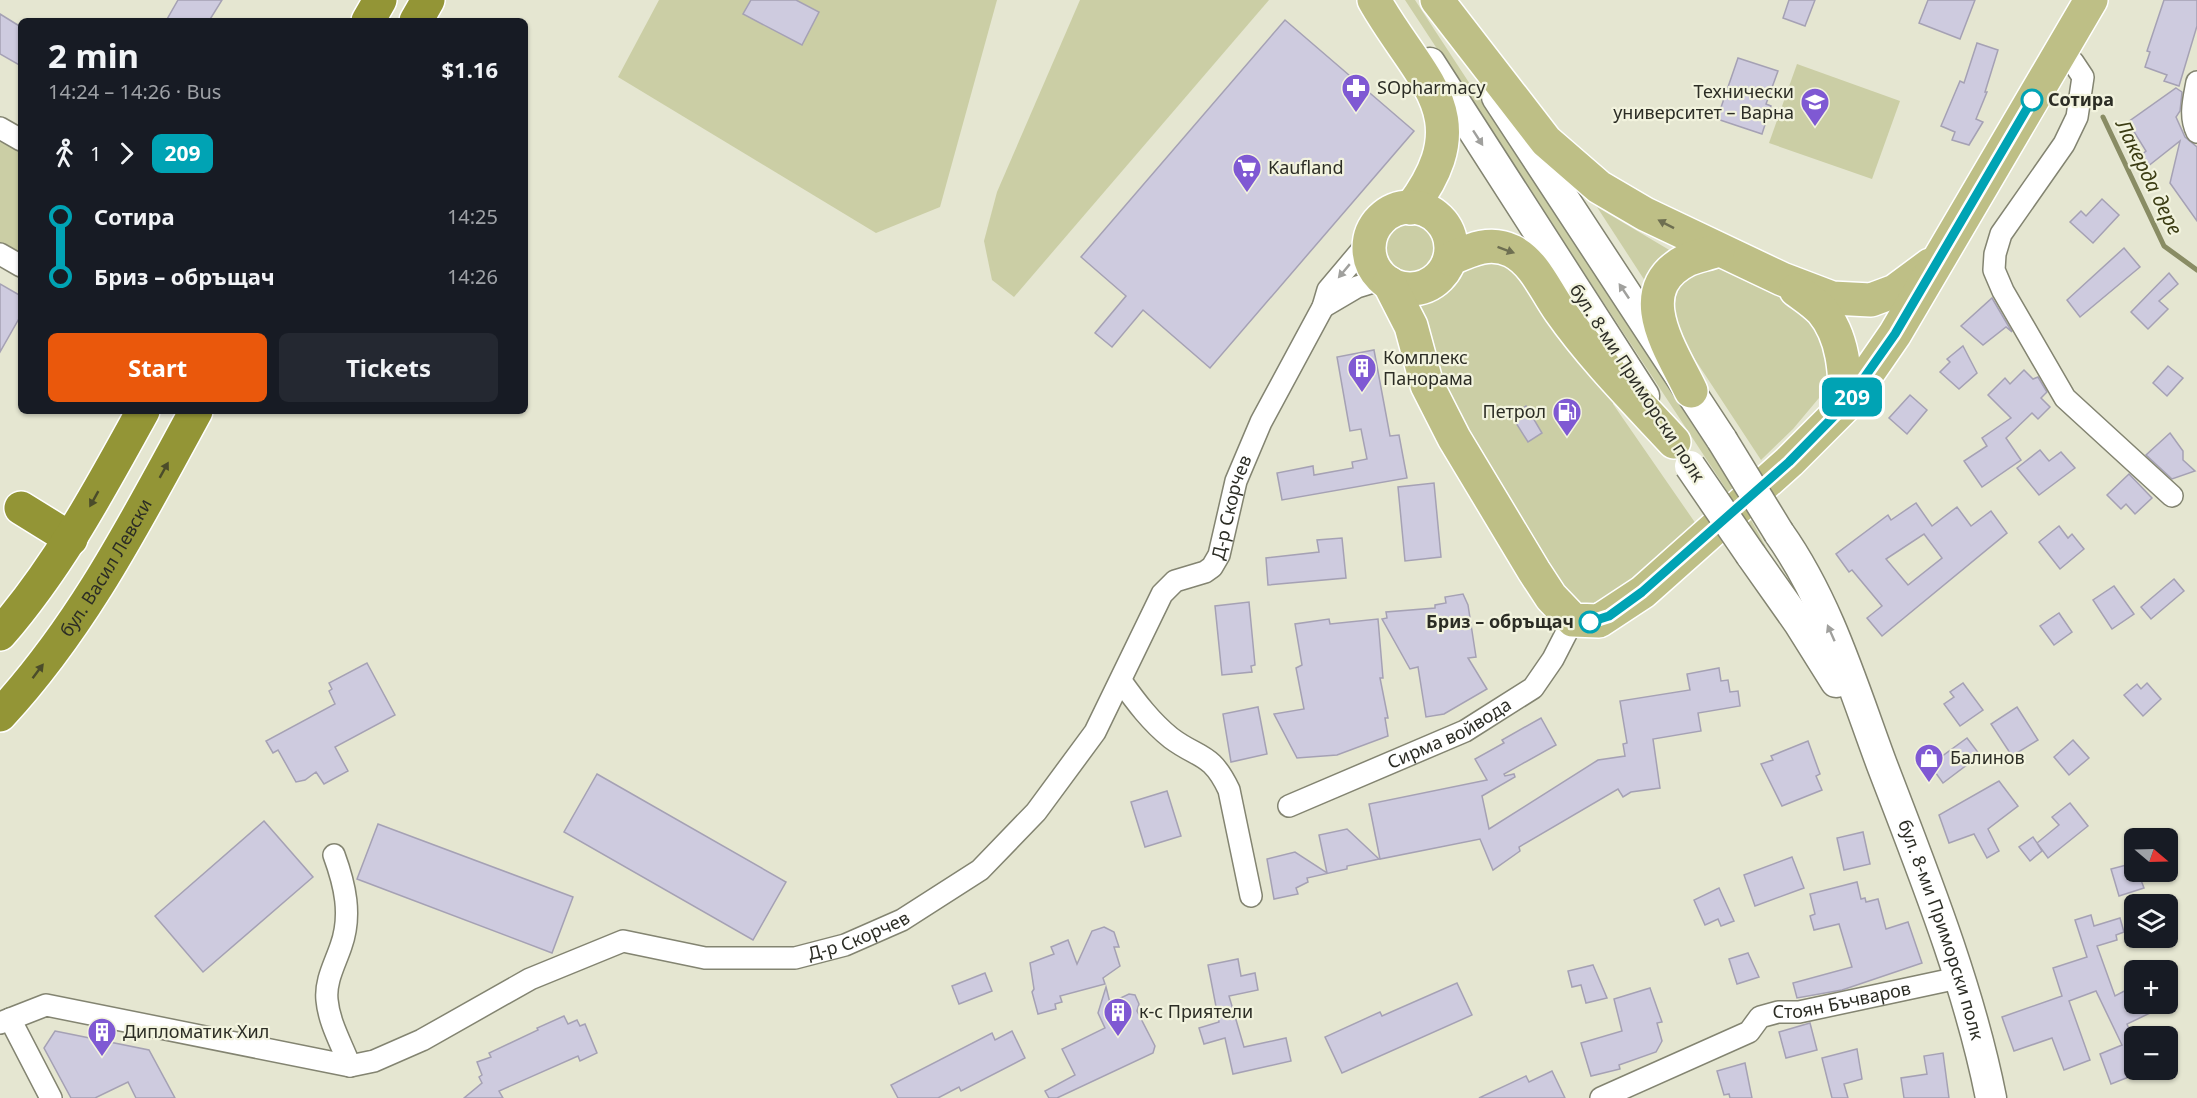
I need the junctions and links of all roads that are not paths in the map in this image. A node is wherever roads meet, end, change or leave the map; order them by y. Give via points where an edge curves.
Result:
1 (380, 0) edge
2 (428, 0) edge
3 (1374, 0) edge
4 (1390, 0) edge
5 (2091, 0) edge
6 (1442, 8) edge
7 (370, 18) edge
8 (418, 18) edge
9 (2059, 53) junction
10 (2197, 82) edge
11 (0, 128) edge
12 (2197, 132) edge
13 (18, 138) edge
14 (1411, 208) junction
15 (1371, 239) junction
16 (1718, 250) junction
17 (0, 254) edge
18 (1938, 258) junction
19 (1450, 259) junction
20 (18, 264) edge
21 (1386, 281) junction
22 (1430, 284) junction
23 (1323, 307) junction
24 (1829, 309) junction
25 (1890, 343) junction
26 (1418, 349) junction
27 (1691, 391) junction
28 (1845, 405) junction
29 (141, 414) edge
30 (195, 414) edge
31 (1682, 454) junction
32 (2172, 496) dead end
33 (21, 508) dead end
34 (71, 539) junction
35 (1573, 620) junction
36 (0, 634) edge
37 (1121, 681) junction
38 (0, 715) edge
39 (1883, 766) junction
40 (1289, 806) dead end
41 (334, 855) dead end
42 (1251, 896) dead end
43 (1958, 978) junction
44 (5, 1021) edge
45 (350, 1066) junction
46 (51, 1098) edge
47 (1601, 1098) edge
48 (1991, 1098) edge

1 - 7 highway
2 - 8 highway
3 - 14 main road via 1432,88 1443,118 1440,157
4 -> 31 main road, бул. 8-ми Приморски полк
5 - 9 main road
16 -> 6 main road via 1645,214 1582,173 1546,141
27 -> 6 main road, бул. 8-ми Приморски полк via 1529,149
9 - 18 main road
9 - 32 street via 2073,62 2083,77 2077,117 2064,144 2001,234 1994,270 2066,398
10 - 12 street via 2192,107
11 - 13 street
14 - 15 main road via 1385,216
14 - 19 main road via 1427,211 1440,220 1448,234
15 - 21 main road via 1372,263
15 -> 23 street, Д-р Скорчев via 1328,290
16 - 24 main road via 1782,279
16 - 27 main road via 1686,261 1672,272 1656,297 1659,325
17 - 20 street
18 - 24 main road via 1895,291
18 - 25 main road
19 - 22 main road
19 -> 31 main road via 1479,246 1495,246 1512,251 1525,261 1619,384
21 - 22 main road via 1409,289
21 - 23 street via 1357,287
21 - 26 main road via 1404,310
22 - 26 main road via 1418,305
23 - 37 street, Д-р Скорчев via 1261,422 1236,481 1219,555 1205,572 1175,581 1162,594
24 - 25 main road
24 - 28 main road via 1845,363
25 - 28 main road
26 - 35 main road via 1427,385 1454,438 1534,571
39 -> 27 main road, бул. 8-ми Приморски полк, bridge via 1850,675 1792,551
28 - 35 main road via 1789,462 1642,592 1599,621
29 -> 34 highway
38 -> 30 highway, бул. Васил Левски via 116,576
31 - 39 main road, бул. 8-ми Приморски полк, bridge via 1834,679
33 - 34 highway
34 - 36 highway via 27,603
35 - 40 street, Сирма войвода via 1533,688 1465,731
37 - 42 street via 1143,711 1172,739 1203,755 1221,774 1229,790
37 - 45 street, Д-р Скорчев via 1095,732 1036,812 980,870 902,920 845,945 795,958 705,958 623,941 530,980 422,1040 374,1061
39 - 43 main road, бул. 8-ми Приморски полк
41 - 45 street via 343,880 347,920 326,999
43 - 47 street, Стоян Бъчваров via 1760,1017 1749,1032
43 - 48 main road, бул. 8-ми Приморски полк
44 - 45 street, Д-р Скорчев via 46,1005
44 - 46 street

